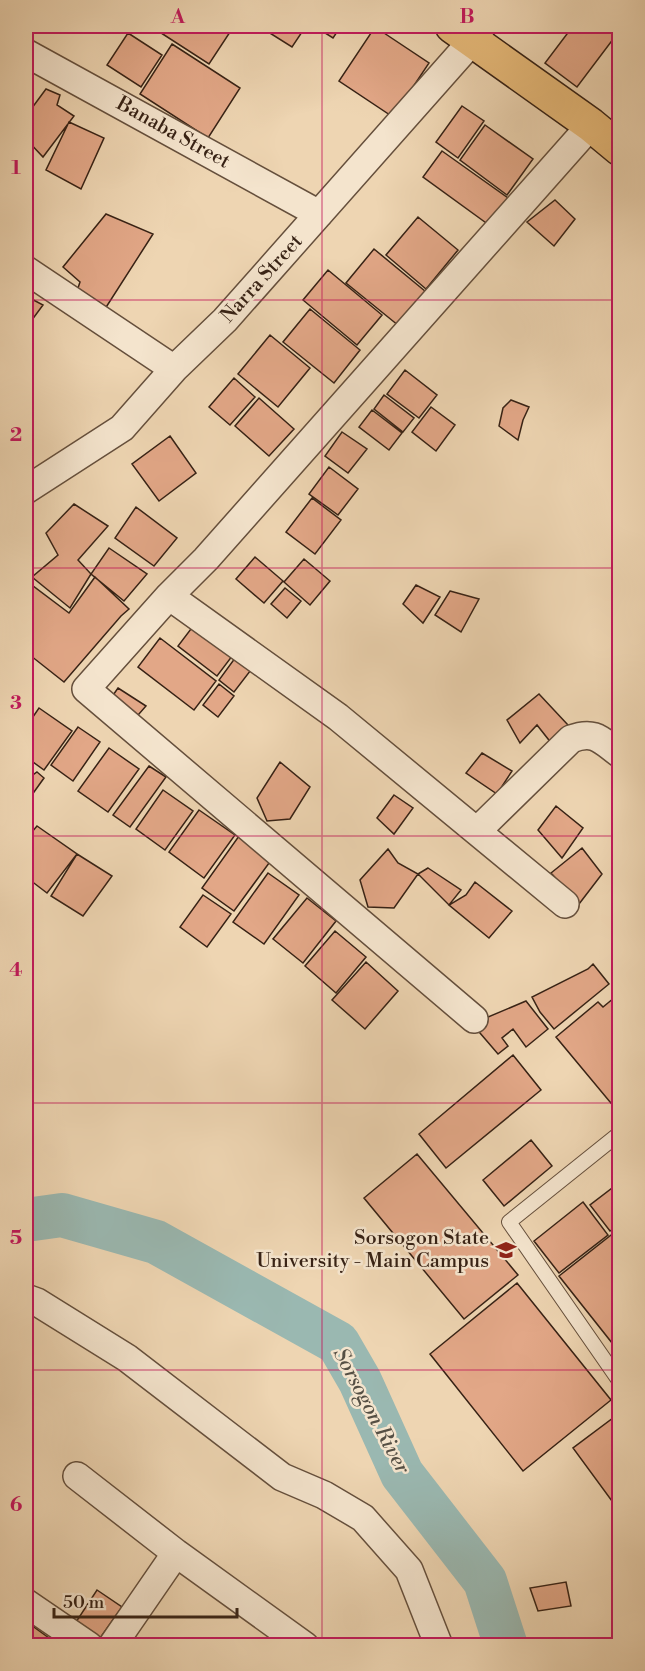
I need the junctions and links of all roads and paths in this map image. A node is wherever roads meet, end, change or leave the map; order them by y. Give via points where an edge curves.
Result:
1 (469, 30) edge
2 (26, 53) edge
3 (591, 125) junction
4 (620, 149) edge
5 (320, 214) junction
6 (26, 270) edge
7 (174, 369) junction
8 (26, 490) edge
9 (169, 596) junction
10 (620, 754) edge
11 (477, 831) junction
12 (566, 904) dead end
13 (474, 1019) dead end
14 (620, 1133) edge
15 (26, 1298) edge
16 (620, 1382) edge
17 (77, 1476) dead end
18 (176, 1553) junction
19 (26, 1603) edge
20 (89, 1646) edge
21 (112, 1646) edge
22 (305, 1646) edge
23 (439, 1646) edge

1 - 3 main road
1 - 5 street, Narra Street
2 - 5 street, Banaba Street
3 - 4 main road
3 - 9 street
5 - 7 street, Narra Street via 225,320
6 - 7 street
7 - 8 street, Narra Street via 122,428
9 - 11 street via 338,717
9 - 13 street via 86,689
10 - 11 street via 592,736 571,739
11 - 12 street
14 - 16 lane via 508,1222
15 - 23 street via 127,1358 282,1477 363,1518 409,1570
17 - 18 street
18 - 21 street
18 - 22 street
19 - 20 street

